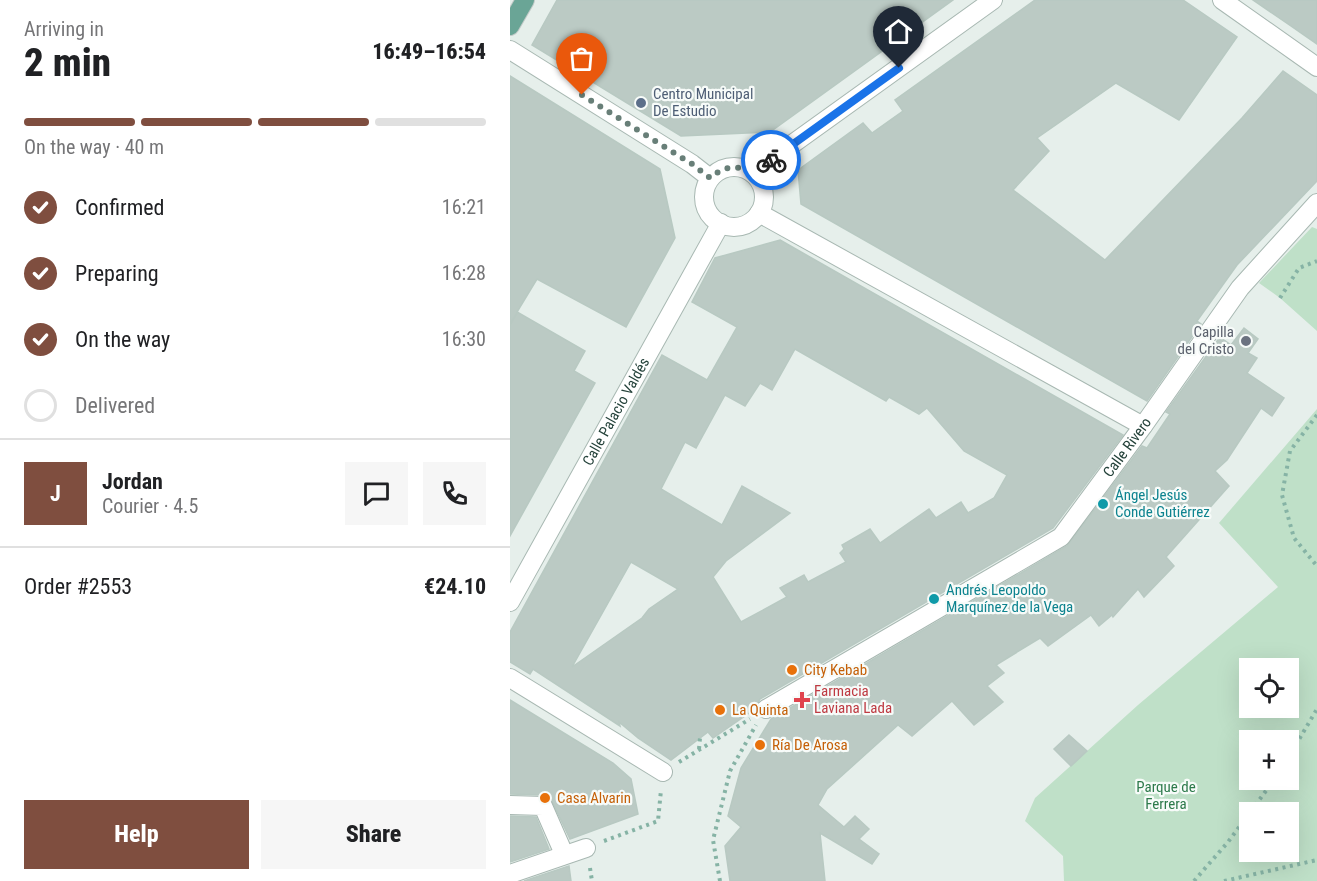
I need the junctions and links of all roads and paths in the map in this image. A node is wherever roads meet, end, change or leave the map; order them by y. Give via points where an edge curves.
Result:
1 (525, 0) edge
2 (993, 0) edge
3 (1222, 0) edge
4 (510, 26) edge
5 (510, 50) edge
6 (1317, 67) edge
7 (752, 173) junction
8 (710, 178) junction
9 (1317, 203) edge
10 (759, 213) junction
11 (721, 224) junction
12 (1317, 261) edge
13 (1280, 298) dead end
14 (1317, 415) edge
15 (1143, 426) junction
16 (1317, 566) edge
17 (510, 602) edge
18 (510, 678) edge
19 (766, 709) joint
20 (1317, 709) edge
21 (700, 738) dead end
22 (1299, 740) edge
23 (699, 749) dead end
24 (663, 772) dead end
25 (1267, 790) edge
26 (510, 805) edge
27 (586, 848) dead end
28 (564, 854) junction
29 (1317, 860) edge
30 (510, 874) edge
31 (720, 881) edge
32 (1194, 881) edge
33 (1224, 881) edge

1 - 4 main road
2 - 7 street
3 - 6 street
5 - 8 street
7 - 8 street via 726,168
7 - 10 street via 763,196
8 - 11 street via 704,192 706,207
9 - 15 street, Calle Rivero via 1240,288
10 - 11 street via 749,223
10 - 15 street
11 - 17 street, Calle Palacio Valdés
12 - 13 path via 1299,268
14 - 16 path via 1290,451 1282,495 1294,538
15 - 19 street, Calle Rivero via 1061,537
18 - 24 street
19 - 31 path via 730,771 713,840
20 - 22 path
21 - 23 path
25 - 32 path
26 - 28 street via 543,806
27 - 28 street
28 - 30 street
29 - 33 path

